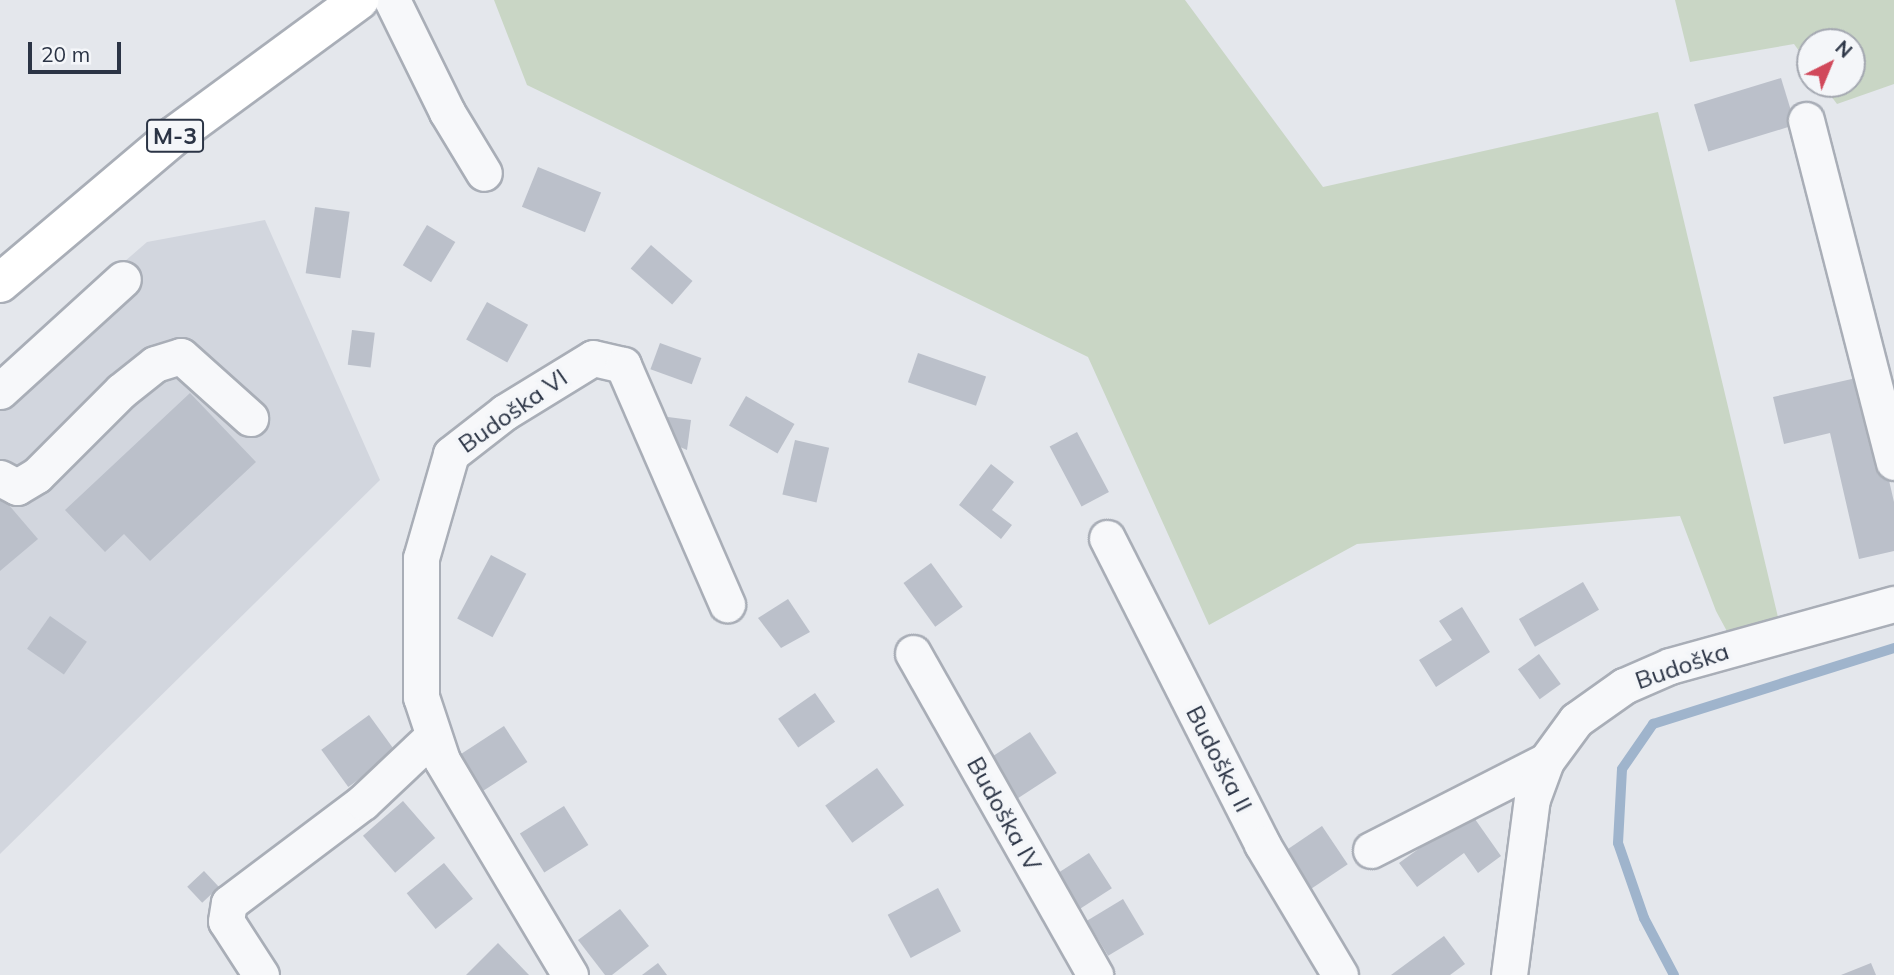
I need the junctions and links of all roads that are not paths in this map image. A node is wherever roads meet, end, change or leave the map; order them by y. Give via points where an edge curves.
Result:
1 (359, 0) edge
2 (392, 0) edge
3 (1806, 121) dead end
4 (484, 173) dead end
5 (123, 279) dead end
6 (0, 283) edge
7 (0, 391) edge
8 (250, 418) dead end
9 (1894, 462) edge
10 (0, 478) edge
11 (1107, 538) dead end
12 (727, 604) dead end
13 (1894, 604) edge
14 (913, 653) dead end
15 (432, 737) junction
16 (1546, 761) junction
17 (1371, 850) dead end
18 (261, 975) edge
19 (570, 975) edge
20 (1095, 975) edge
21 (1340, 975) edge
22 (1509, 975) edge

1 - 6 main road, M-3 via 174,136
2 - 4 street via 447,112
3 - 9 street
5 - 7 street
8 - 10 street via 181,356 155,364 121,391 37,475 17,487
11 - 21 street, Budoška II via 1262,844
12 - 15 street, Budoška VI via 623,365 593,358 506,412 451,454 421,558 421,697
13 - 16 street, Budoška via 1671,666 1624,686 1576,720
14 - 20 street, Budoška IV
15 - 18 street via 363,802 229,903 226,921
15 - 19 street, Budoška VI
16 - 17 street
16 - 22 street, Budoška via 1532,799

